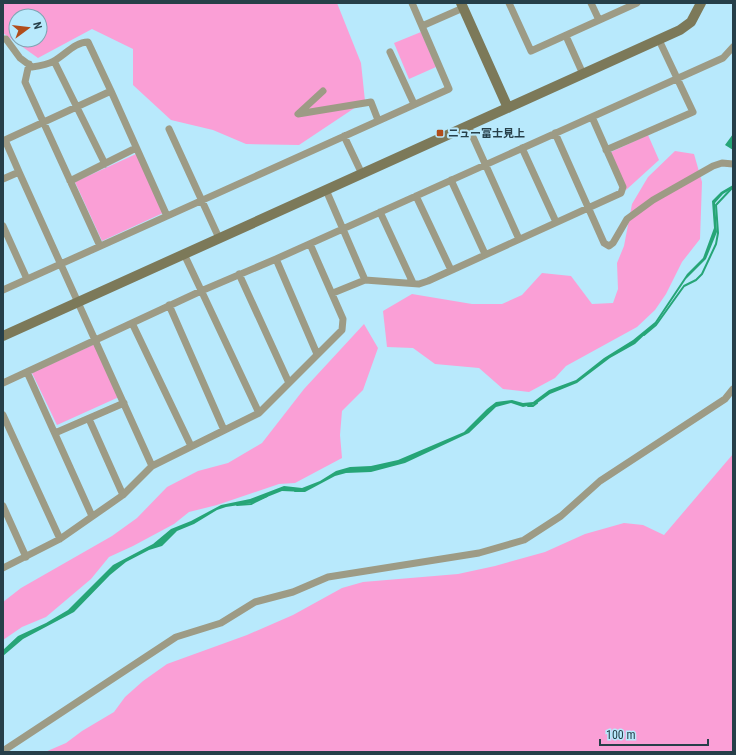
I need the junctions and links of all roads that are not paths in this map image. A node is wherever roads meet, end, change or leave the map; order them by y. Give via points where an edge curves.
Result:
1 (412, 3) edge
2 (509, 3) edge
3 (591, 3) edge
4 (635, 3) edge
5 (701, 3) edge
6 (462, 6) edge
7 (599, 20) junction
8 (422, 26) junction
9 (566, 36) junction
10 (3, 39) edge
11 (660, 40) junction
12 (733, 47) edge
13 (390, 52) dead end
14 (54, 61) junction
15 (29, 64) junction
16 (583, 74) junction
17 (678, 78) junction
18 (323, 90) dead end
19 (111, 91) junction
20 (414, 104) junction
21 (77, 107) junction
22 (508, 108) junction
23 (592, 117) junction
24 (378, 120) junction
25 (43, 122) junction
26 (468, 126) junction
27 (169, 129) dead end
28 (555, 133) junction
29 (344, 136) junction
30 (4, 138) edge
31 (136, 148) junction
32 (522, 148) junction
33 (606, 150) junction
34 (105, 164) junction
35 (733, 164) edge
36 (486, 165) junction
37 (19, 172) junction
38 (362, 174) junction
39 (3, 179) edge
40 (70, 180) junction
41 (451, 180) junction
42 (326, 190) junction
43 (416, 196) junction
44 (202, 200) junction
45 (588, 207) junction
46 (380, 212) junction
47 (167, 216) junction
48 (556, 222) junction
49 (3, 226) edge
50 (343, 229) junction
51 (219, 238) junction
52 (519, 239) junction
53 (310, 244) junction
54 (100, 246) junction
55 (184, 254) junction
56 (485, 254) junction
57 (276, 259) junction
58 (61, 264) junction
59 (451, 270) junction
60 (239, 274) junction
61 (27, 279) junction
62 (365, 280) junction
63 (413, 283) junction
64 (3, 290) edge
65 (201, 291) junction
66 (333, 293) junction
67 (78, 302) junction
68 (170, 305) junction
69 (132, 323) junction
70 (3, 336) edge
71 (96, 341) junction
72 (317, 354) junction
73 (27, 372) junction
74 (3, 383) edge
75 (289, 383) junction
76 (733, 389) edge
77 (124, 403) junction
78 (259, 413) junction
79 (3, 415) edge
80 (89, 419) junction
81 (224, 430) junction
82 (55, 433) junction
83 (191, 446) junction
84 (152, 466) junction
85 (123, 495) junction
86 (3, 506) edge
87 (92, 516) junction
88 (60, 539) junction
89 (26, 557) junction
90 (3, 568) edge
91 (3, 751) edge

1 - 8 street
2 - 9 street via 531,51
3 - 7 street
4 - 7 street
5 - 11 street via 691,22
6 - 8 street
6 - 22 street
7 - 9 street
8 - 20 street via 449,89
9 - 16 street
10 - 15 street via 6,39 20,58
11 - 16 street
11 - 17 street
12 - 17 street via 723,58
13 - 20 street
14 - 15 street via 44,66 32,67
14 - 19 street via 81,42 88,42
14 - 21 street
15 - 25 street via 25,82
16 - 22 street
17 - 23 street
17 - 33 street via 693,112
18 - 24 street via 298,114 371,102
19 - 21 street
19 - 31 street
20 - 24 street
21 - 25 street
21 - 34 street
22 - 26 street
23 - 28 street
23 - 33 street
24 - 29 street
25 - 30 street
25 - 40 street
26 - 36 street
26 - 38 street
27 - 44 street
28 - 32 street
28 - 45 street
29 - 38 street
29 - 44 street
30 - 37 street
31 - 34 street
31 - 47 street
32 - 36 street
32 - 48 street
33 - 45 street via 623,187 621,193
34 - 40 street
35 - 45 street via 722,163 713,166 653,200 627,218 609,246 604,243
36 - 41 street
36 - 52 street
37 - 39 street
37 - 58 street
38 - 42 street
40 - 54 street
41 - 43 street
41 - 56 street
42 - 50 street
42 - 51 street
43 - 46 street
43 - 59 street
44 - 47 street
44 - 51 street
45 - 48 street
46 - 50 street
46 - 63 street
47 - 54 street
48 - 52 street
49 - 61 street
50 - 53 street
50 - 62 street
51 - 55 street
52 - 56 street
53 - 57 street
53 - 66 street
54 - 58 street
55 - 65 street
55 - 67 street
56 - 59 street
57 - 60 street
57 - 72 street
58 - 61 street
58 - 67 street
59 - 63 street via 428,281
60 - 65 street
60 - 75 street
61 - 64 street
62 - 63 street
62 - 66 street
65 - 68 street
65 - 78 street
66 - 72 street via 343,319 342,330
67 - 70 street
67 - 71 street
68 - 69 street
68 - 81 street
69 - 71 street
69 - 83 street
71 - 73 street
71 - 77 street
72 - 75 street
73 - 74 street
73 - 82 street
75 - 78 street
76 - 91 street via 725,399 600,481 561,516 524,540 479,553 328,577 293,592 255,602 221,624 176,637
77 - 80 street
77 - 84 street
78 - 81 street
79 - 88 street
80 - 82 street
80 - 85 street
81 - 83 street
82 - 87 street
83 - 84 street
84 - 85 street
85 - 87 street
86 - 89 street
87 - 88 street
88 - 89 street
89 - 90 street

